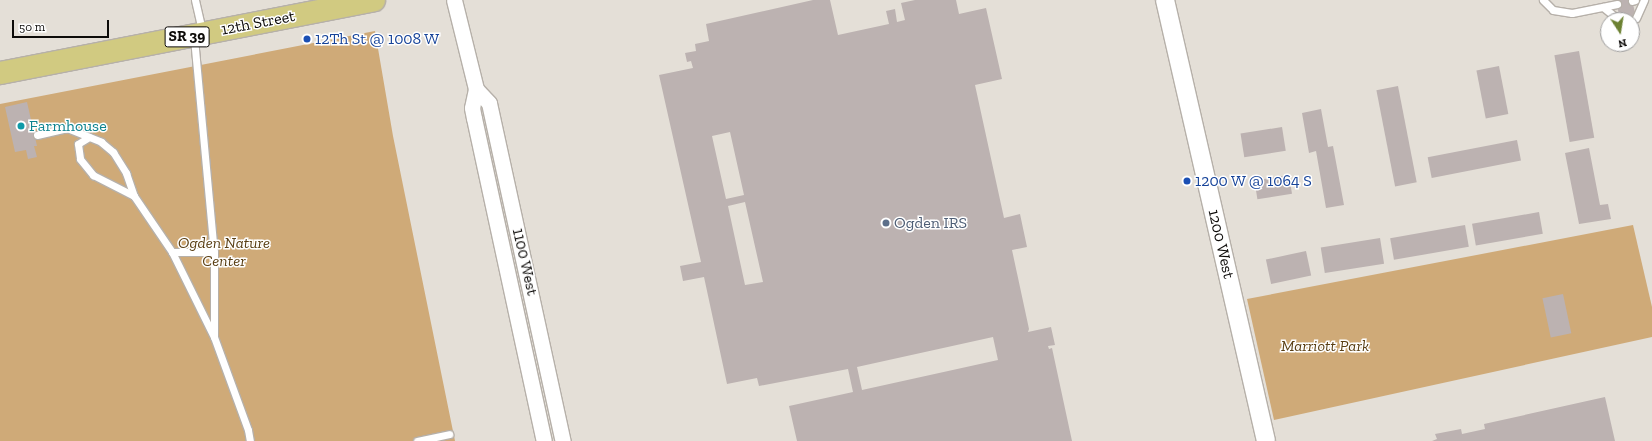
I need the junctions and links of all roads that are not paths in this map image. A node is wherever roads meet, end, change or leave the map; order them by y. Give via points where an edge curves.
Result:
1 (195, 0) edge
2 (374, 0) edge
3 (454, 0) edge
4 (1165, 0) edge
5 (1543, 0) edge
6 (1644, 0) edge
7 (1605, 2) edge
8 (330, 4) edge
9 (1617, 4) dead end
10 (1634, 10) dead end
11 (1615, 12) edge
12 (1639, 12) edge
13 (198, 35) junction
14 (0, 73) edge
15 (476, 89) junction
16 (37, 135) dead end
17 (90, 137) junction
18 (498, 140) junction
19 (480, 144) junction
20 (134, 196) junction
21 (172, 252) junction
22 (214, 252) junction
23 (214, 337) junction
24 (449, 434) dead end
25 (250, 441) edge
26 (417, 441) edge
27 (544, 441) edge
28 (563, 441) edge
29 (1266, 441) edge

1 - 13 lane
2 - 8 main road, 12th Street / SR 39
3 - 15 street, 1100 West
4 - 29 street, 1200 West
5 - 7 lane via 1553,10 1572,13
6 - 10 lane
6 - 12 lane
7 - 9 lane
7 - 11 lane
8 - 13 main road, 12th Street / SR 39
13 - 14 main road, 12th Street / SR 39
13 - 22 lane
15 - 18 street, 1100 West via 489,103
15 - 19 street, 1100 West via 472,108
16 - 17 lane via 67,128
17 - 20 lane via 113,152 126,173
17 - 20 lane via 78,144 80,159 93,175
18 - 19 street
18 - 28 street, 1100 West
19 - 27 street, 1100 West
20 - 21 lane
21 - 22 lane
21 - 23 lane
22 - 23 lane
23 - 25 lane
24 - 26 lane

